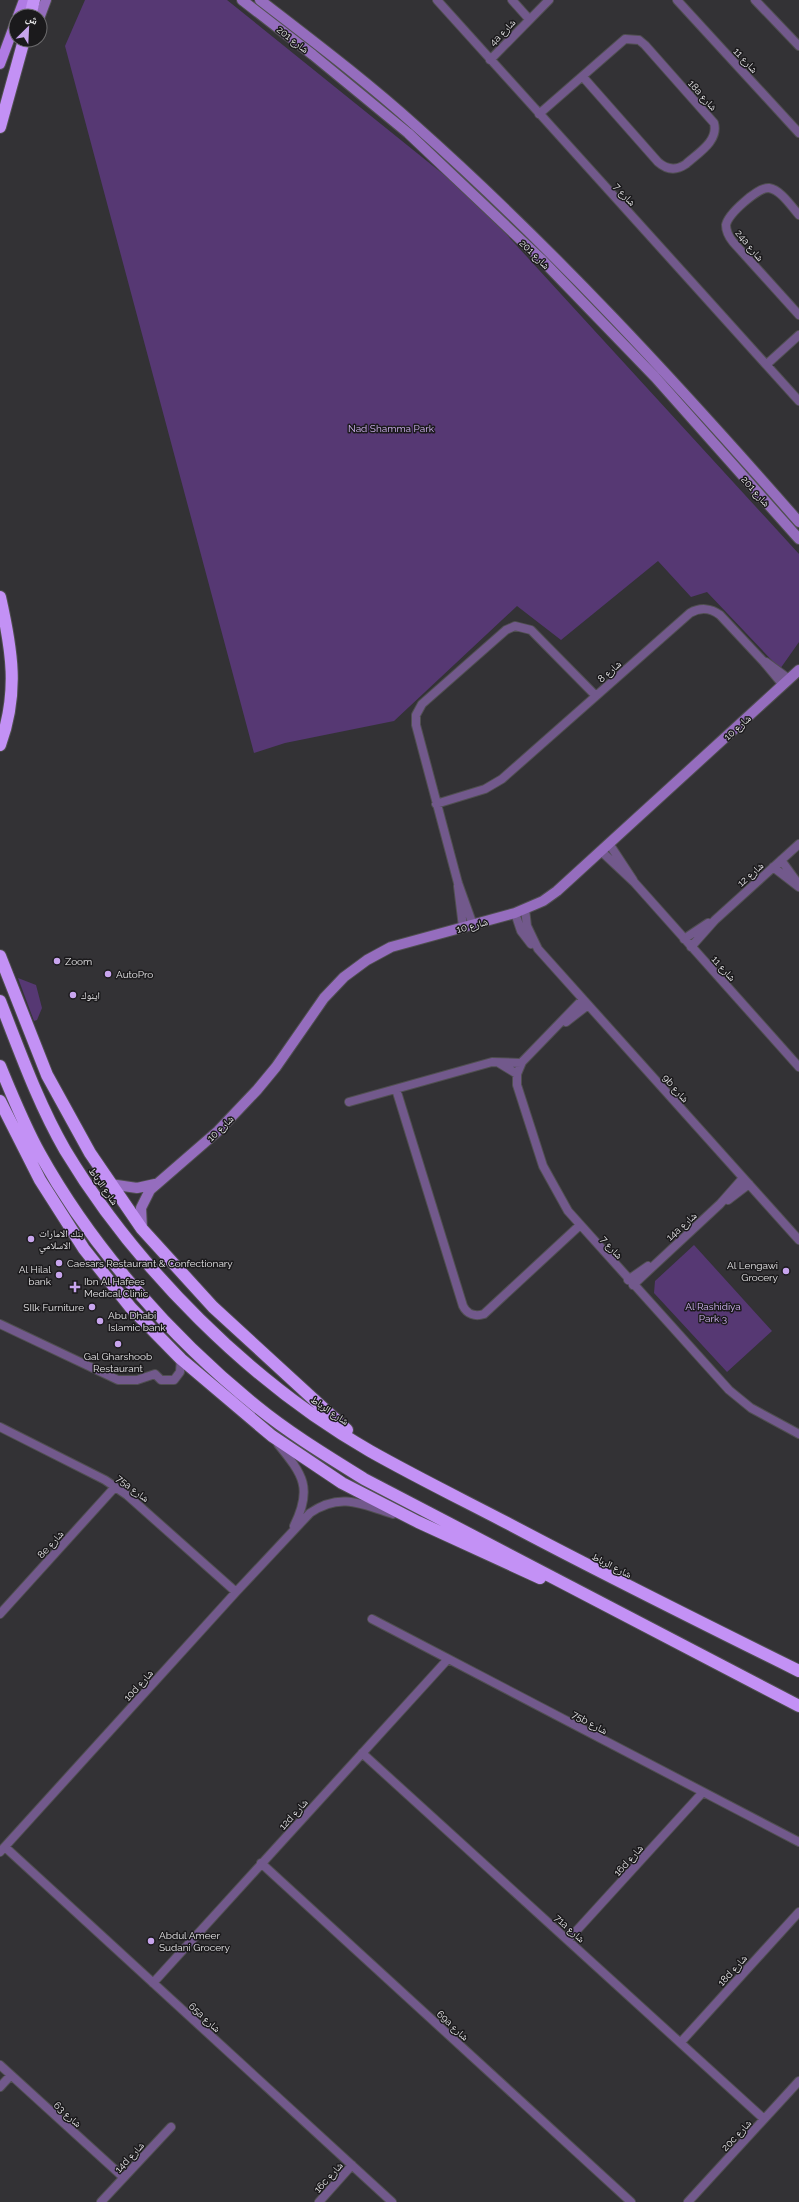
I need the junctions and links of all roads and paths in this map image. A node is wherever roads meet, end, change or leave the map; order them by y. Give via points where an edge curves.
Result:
1 (242, 0) edge
2 (260, 0) edge
3 (437, 0) edge
4 (512, 0) edge
5 (550, 0) edge
6 (677, 0) edge
7 (755, 0) edge
8 (529, 19) junction
9 (8, 42) edge
10 (799, 46) edge
11 (22, 48) edge
12 (27, 48) edge
13 (490, 60) junction
14 (0, 64) edge
15 (584, 77) junction
16 (10, 94) junction
17 (539, 114) junction
18 (0, 127) edge
19 (799, 133) edge
20 (799, 215) edge
21 (799, 315) edge
22 (799, 335) edge
23 (767, 364) junction
24 (799, 400) edge
25 (799, 522) edge
26 (799, 539) edge
27 (0, 597) edge
28 (799, 670) edge
29 (786, 682) junction
30 (594, 698) junction
31 (0, 745) edge
32 (435, 802) junction
33 (799, 844) edge
34 (610, 845) junction
35 (602, 852) junction
36 (781, 860) junction
37 (773, 867) junction
38 (634, 882) junction
39 (458, 883) junction
40 (799, 887) edge
41 (520, 911) junction
42 (715, 920) junction
43 (473, 925) junction
44 (463, 927) junction
45 (684, 939) junction
46 (690, 947) junction
47 (0, 956) edge
48 (0, 1001) edge
49 (586, 1002) junction
50 (492, 1062) junction
51 (521, 1063) junction
52 (0, 1066) edge
53 (799, 1067) edge
54 (517, 1074) junction
55 (396, 1089) junction
56 (0, 1101) edge
57 (349, 1102) dead end
58 (746, 1181) junction
59 (157, 1183) junction
60 (110, 1184) junction
61 (579, 1226) junction
62 (142, 1229) junction
63 (799, 1240) edge
64 (631, 1283) junction
65 (0, 1324) edge
66 (181, 1359) junction
67 (0, 1427) edge
68 (799, 1434) edge
69 (272, 1436) junction
70 (370, 1452) junction
71 (115, 1487) junction
72 (418, 1522) junction
73 (291, 1532) junction
74 (236, 1592) junction
75 (590, 1598) junction
76 (0, 1614) edge
77 (372, 1619) dead end
78 (448, 1659) junction
79 (799, 1671) edge
80 (799, 1706) edge
81 (362, 1753) junction
82 (703, 1792) junction
83 (799, 1842) edge
84 (2, 1850) edge
85 (261, 1863) junction
86 (799, 1912) edge
87 (568, 1940) junction
88 (152, 1983) junction
89 (680, 2042) junction
90 (0, 2065) edge
91 (11, 2075) junction
92 (799, 2081) edge
93 (0, 2087) edge
94 (764, 2119) junction
95 (171, 2127) dead end
96 (352, 2165) junction
97 (123, 2177) junction
98 (101, 2202) edge
99 (319, 2202) edge
100 (392, 2202) edge
101 (631, 2202) edge
102 (688, 2202) edge

1 - 26 street, شارع 201 via 408,133 542,260 655,377
2 - 25 street, شارع 201 via 415,125 483,188 625,329
3 - 13 street, شارع 7
4 - 8 street, 4a شارع
5 - 8 street, 4a شارع
6 - 19 street, شارع 11
7 - 10 street
8 - 13 street, 4a شارع
9 - 14 main road
11 - 16 highway
12 - 16 street
13 - 17 street, شارع 7
15 - 15 street, 18a شارع via 625,39 639,40 714,123 714,137 681,168 668,168 658,162
15 - 17 street, 18a شارع
16 - 18 highway
17 - 23 street, شارع 7
20 - 21 street, 24a شارع via 777,191 769,188 762,189 730,216 726,225 733,242
22 - 23 street
23 - 24 street, شارع 7
27 - 31 highway via 10,638 13,672 10,706
28 - 29 street, شارع 10
29 - 30 street, شارع 8 via 720,615 712,610 698,609 690,613
29 - 34 street, شارع 10
30 - 32 street, شارع 8 via 502,779 485,789 462,797
30 - 32 street via 531,630 515,626 506,630 422,704 416,715 416,725
32 - 39 street
33 - 36 street, شارع 12
34 - 35 street, شارع 10
34 - 38 street, شارع 11
35 - 38 street, شارع 11
35 - 41 street, شارع 10 via 557,891
36 - 37 street, شارع 12
36 - 40 street
37 - 40 street
37 - 42 street, شارع 12
38 - 45 street, شارع 11
39 - 43 street
39 - 44 street
41 - 43 street, شارع 10
41 - 49 street, 9b شارع via 538,949
42 - 45 street, شارع 12
42 - 46 street, شارع 12
43 - 44 street, شارع 10
44 - 59 street, شارع 10 via 391,947 344,977 324,998 257,1090 208,1140
45 - 46 street, شارع 11
46 - 53 street, شارع 11
47 - 60 highway via 47,1075
48 - 70 highway, شارع الرباط via 36,1094 51,1123 91,1190 129,1240 196,1315 228,1346 297,1402
49 - 51 street, شارع 7
49 - 58 street, 9b شارع
50 - 51 street
50 - 54 street via 505,1066
50 - 55 street
51 - 54 street, شارع 7
52 - 75 highway via 34,1143 83,1221 147,1303 185,1343 256,1406 316,1450
54 - 61 street, شارع 7 via 517,1085 543,1166 560,1199
55 - 57 street
55 - 61 street via 463,1306 467,1311 477,1315 484,1314
56 - 66 highway via 40,1180 84,1249 131,1308
58 - 63 street, 9b شارع
58 - 64 street, 14a شارع
59 - 60 street, شارع 10 via 138,1188
59 - 62 street, شارع 10 via 144,1198 141,1208
60 - 62 highway
61 - 64 street, شارع 7
62 - 70 highway via 213,1307
64 - 68 street, شارع 7 via 732,1394
65 - 66 street via 118,1380 137,1380 155,1374 161,1380 174,1380 180,1372
66 - 69 highway
67 - 71 street, 75a شارع
69 - 72 highway via 342,1483
69 - 73 street, 10d شارع via 295,1464 304,1481 304,1504
70 - 79 highway, شارع الرباط via 604,1574
71 - 74 street, 75a شارع via 138,1503
71 - 76 street, 8e شارع
72 - 73 street, 10d شارع via 358,1503 335,1501 318,1508
72 - 75 highway via 522,1572
73 - 74 street, 10d شارع
74 - 84 street, 10d شارع
75 - 80 highway
77 - 78 street, 75b شارع
78 - 81 street, 12d شارع
78 - 82 street, 75b شارع
81 - 85 street, 12d شارع
81 - 87 street, 71a شارع
82 - 83 street, 75b شارع
82 - 87 street, 16d شارع
84 - 88 street, 65a شارع
85 - 88 street, 12d شارع
85 - 101 street, 69a شارع
86 - 89 street, 18d شارع
87 - 89 street, 71a شارع
88 - 96 street, 65a شارع
89 - 94 street, 71a شارع
90 - 91 street, شارع 63
91 - 93 street
91 - 97 street, شارع 63
92 - 94 street, 20c شارع
94 - 102 street, 20c شارع
95 - 97 street, 14d شارع
96 - 99 street, 16c شارع
96 - 100 street, 65a شارع
97 - 98 street, 14d شارع

